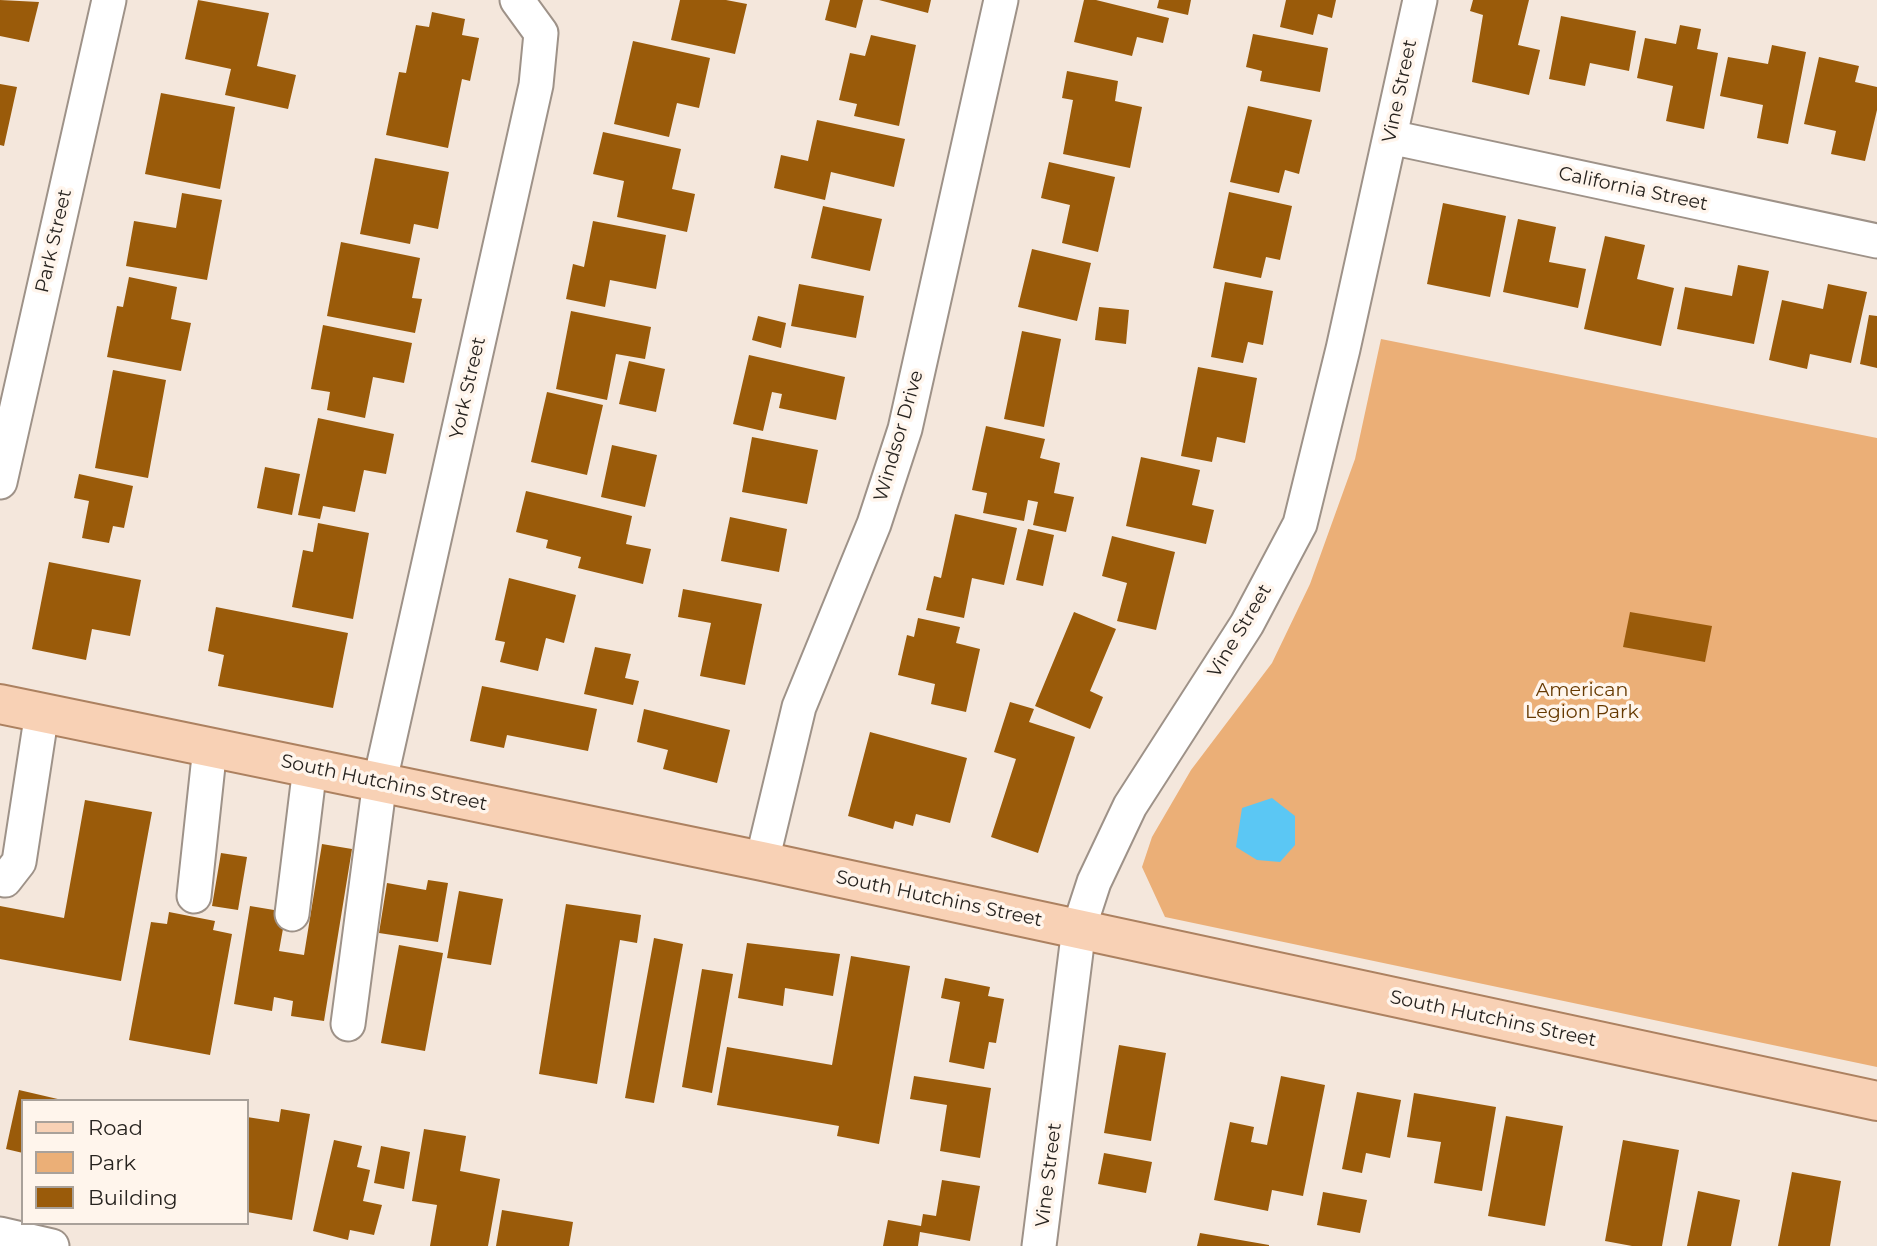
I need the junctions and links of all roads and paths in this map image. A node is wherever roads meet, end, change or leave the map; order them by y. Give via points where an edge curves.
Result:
1 (108, 0) edge
2 (517, 0) edge
3 (1001, 0) edge
4 (1420, 0) edge
5 (1390, 137) junction
6 (1877, 241) edge
7 (0, 482) edge
8 (0, 704) edge
9 (42, 712) junction
10 (210, 747) junction
11 (310, 767) junction
12 (380, 781) junction
13 (762, 861) junction
14 (0, 879) edge
15 (194, 896) dead end
16 (292, 914) dead end
17 (1079, 928) junction
18 (348, 1024) dead end
19 (1877, 1101) edge
20 (0, 1234) edge
21 (52, 1246) edge
22 (1040, 1246) edge

1 - 7 street, Park Street
2 - 12 street, York Street via 541,33 536,85
3 - 13 street, Windsor Drive via 905,429 874,524 799,707
4 - 5 street, Vine Street
5 - 6 street, California Street
5 - 17 street, Vine Street via 1300,524 1247,624 1130,806 1094,882
8 - 9 main road, South Hutchins Street
9 - 10 main road, South Hutchins Street
9 - 14 street via 19,862 5,880
10 - 11 main road, South Hutchins Street
10 - 15 street
11 - 12 main road, South Hutchins Street
11 - 16 street
12 - 13 main road, South Hutchins Street
12 - 18 street, York Street
13 - 17 main road, South Hutchins Street
17 - 19 main road, South Hutchins Street
17 - 22 street, Vine Street
20 - 21 street

